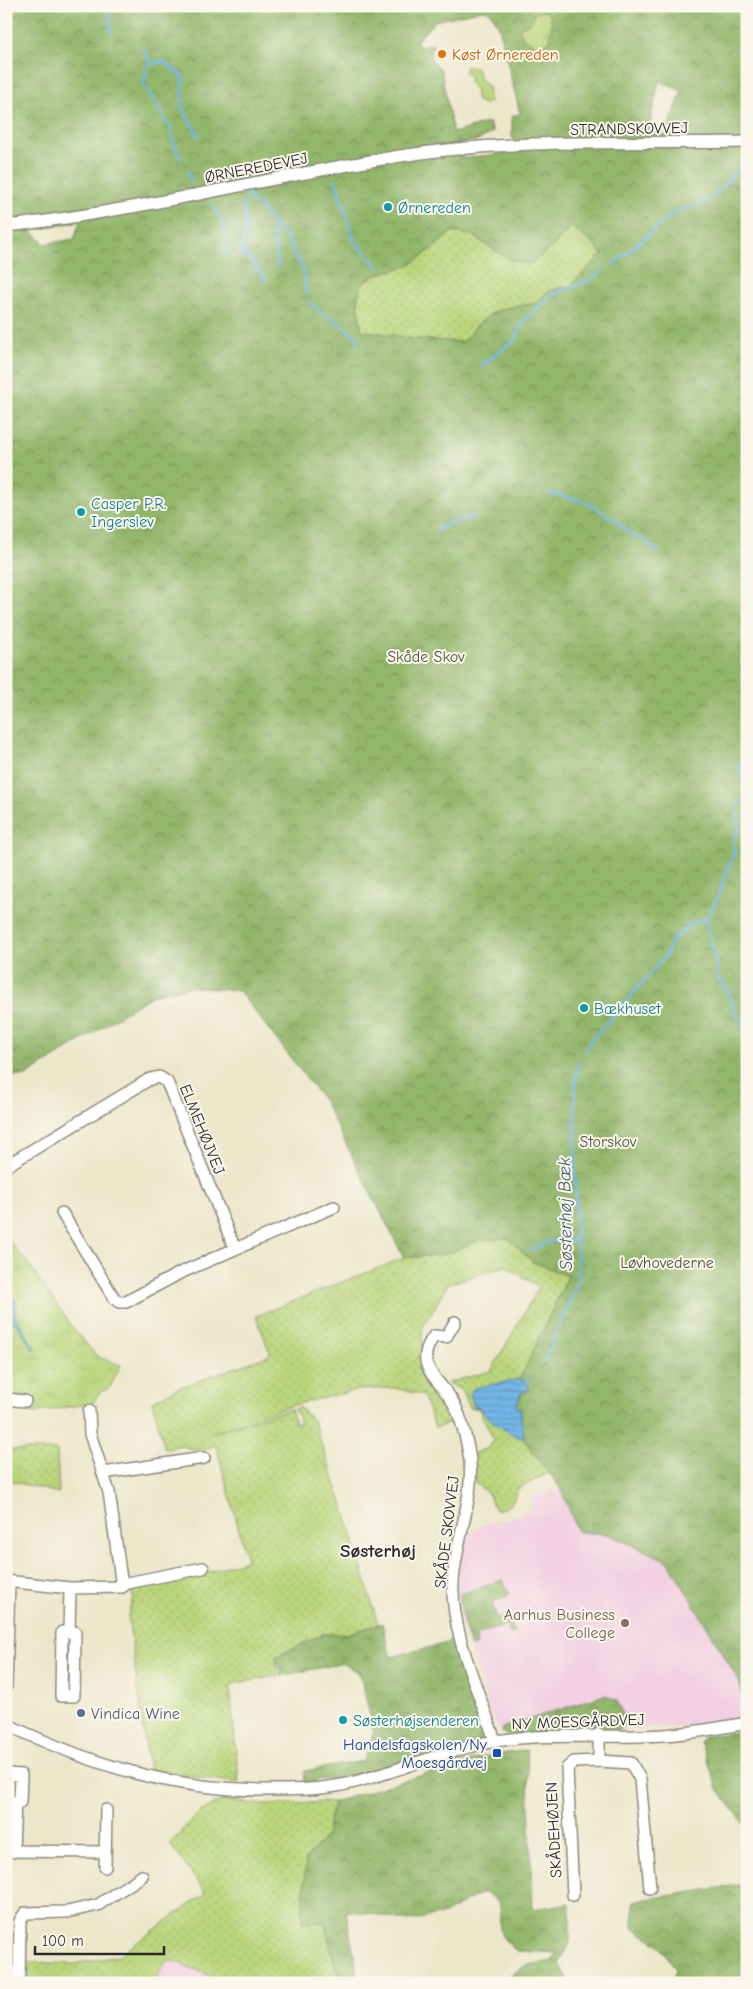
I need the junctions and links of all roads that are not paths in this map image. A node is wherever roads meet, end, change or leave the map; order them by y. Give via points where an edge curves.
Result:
1 (747, 142) edge
2 (512, 145) joint
3 (6, 224) edge
4 (6, 1166) edge
5 (334, 1207) dead end
6 (62, 1213) dead end
7 (235, 1249) junction
8 (455, 1322) dead end
9 (6, 1399) edge
10 (25, 1401) dead end
11 (89, 1411) dead end
12 (204, 1458) dead end
13 (102, 1473) junction
14 (203, 1568) dead end
15 (8, 1582) edge
16 (122, 1587) junction
17 (70, 1588) junction
18 (69, 1632) junction
19 (6, 1686) edge
20 (747, 1723) edge
21 (6, 1724) edge
22 (600, 1734) junction
23 (496, 1741) junction
24 (599, 1761) junction
25 (15, 1802) dead end
26 (106, 1810) dead end
27 (10, 1851) edge
28 (105, 1852) junction
29 (105, 1866) dead end
30 (142, 1876) dead end
31 (650, 1888) dead end
32 (573, 1895) dead end
33 (19, 1983) edge

1 - 2 street, STRANDSKOVVEJ
2 - 3 street, ØRNEREDEVEJ via 408,155 80,217
4 - 7 street, ELMEHØJVEJ via 150,1079 159,1077 167,1082
5 - 7 street
6 - 7 street via 119,1302 126,1302
8 - 23 street, SKÅDE SKOVVEJ via 446,1338 434,1336 425,1355 431,1374 455,1405 469,1450 470,1486 457,1551 454,1601 459,1631
9 - 10 street
11 - 13 street via 90,1434
12 - 13 street
13 - 16 street via 109,1492
14 - 16 street
15 - 17 street
15 - 19 street
16 - 17 street
17 - 18 street
18 - 18 street via 62,1632 61,1696 74,1696 75,1632
20 - 22 street, NY MOESGÅRDVEJ via 663,1735
21 - 23 street, NY MOESGÅRDVEJ via 73,1754 149,1778 198,1787 250,1790 300,1791 343,1784
22 - 23 street, NY MOESGÅRDVEJ
22 - 24 street
24 - 31 street, SKÅDEHØJEN via 631,1762 640,1779
24 - 32 street, SKÅDEHØJEN via 574,1762 567,1768
25 - 27 street
26 - 28 street
27 - 28 street
28 - 29 street
30 - 33 street via 98,1905 67,1912 25,1913 20,1921

